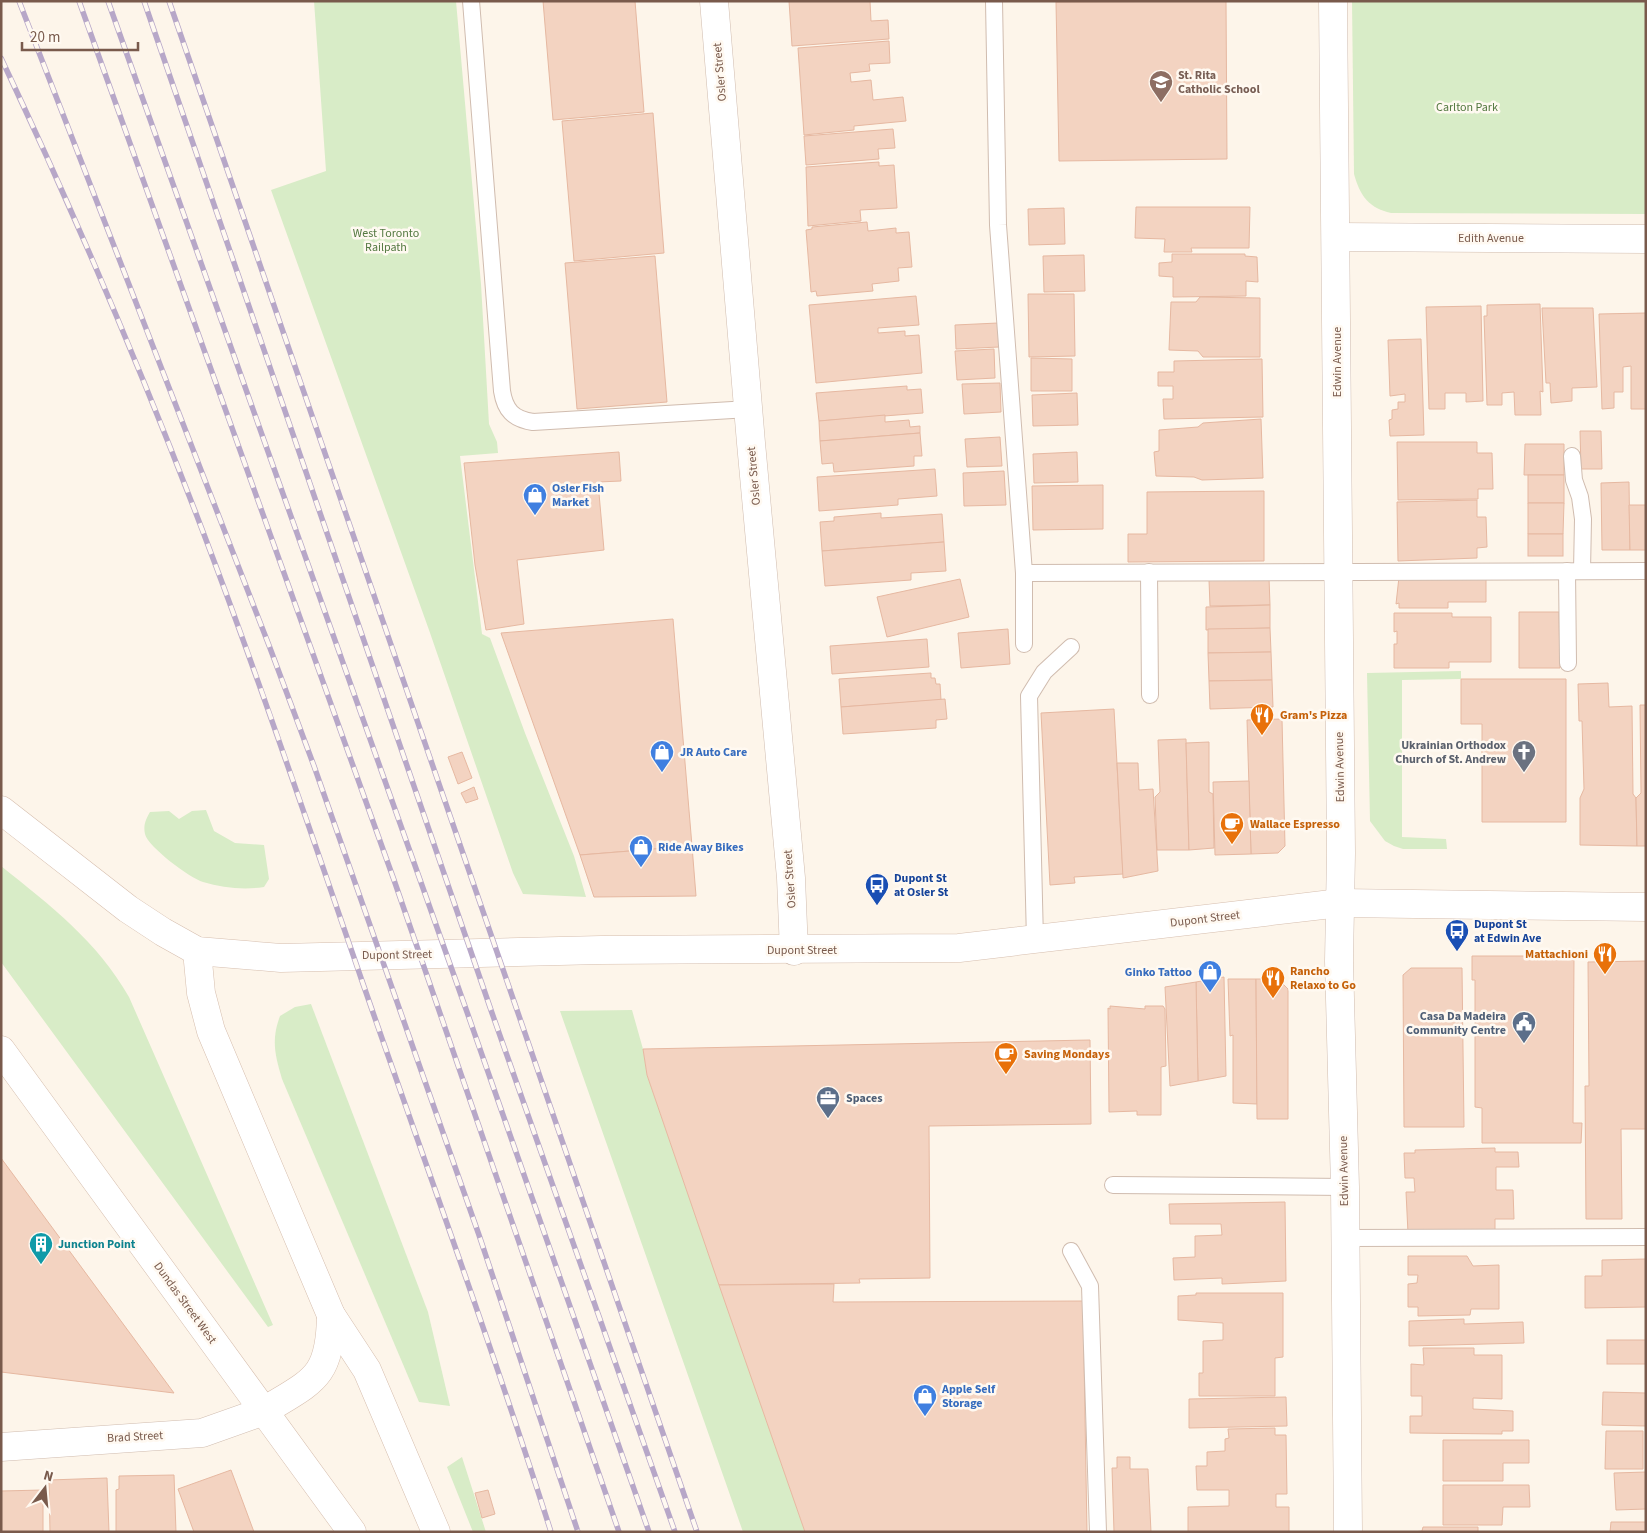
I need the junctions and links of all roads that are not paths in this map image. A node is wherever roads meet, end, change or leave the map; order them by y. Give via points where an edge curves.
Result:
1 (471, 1) edge
2 (714, 1) edge
3 (994, 1) edge
4 (1333, 1) edge
5 (1336, 237) junction
6 (1646, 239) edge
7 (748, 409) junction
8 (1572, 456) dead end
9 (1646, 570) edge
10 (1338, 571) junction
11 (1575, 571) junction
12 (1149, 572) junction
13 (1024, 573) junction
14 (1024, 644) dead end
15 (1072, 647) dead end
16 (1568, 662) dead end
17 (1150, 695) dead end
18 (1, 810) edge
19 (1340, 903) junction
20 (1646, 907) edge
21 (1035, 940) junction
22 (197, 951) junction
23 (794, 951) junction
24 (1, 1050) edge
25 (1113, 1185) dead end
26 (1345, 1187) junction
27 (1646, 1237) edge
28 (1345, 1238) junction
29 (1071, 1251) dead end
30 (331, 1314) junction
31 (264, 1411) junction
32 (1, 1447) edge
33 (352, 1532) edge
34 (436, 1532) edge
35 (1098, 1532) edge
36 (1348, 1532) edge

1 - 7 lane via 502,390 510,413 519,420 533,422
2 - 7 street, Osler Street
3 - 13 lane via 998,225
4 - 5 street, Edwin Avenue
5 - 6 street, Edith Avenue
5 - 10 street, Edwin Avenue
7 - 23 street, Osler Street via 791,878
8 - 11 lane via 1583,519
9 - 11 lane
10 - 11 lane
10 - 12 lane
10 - 19 street, Edwin Avenue
11 - 16 lane
12 - 13 lane
12 - 17 lane
13 - 14 lane
15 - 21 lane via 1044,672 1029,696
18 - 22 street, Dupont Street via 128,909
19 - 20 street, Dupont Street
19 - 21 street, Dupont Street
19 - 26 street, Edwin Avenue
21 - 23 street, Dupont Street via 959,948
22 - 23 street, Dupont Street via 282,958 601,950
22 - 30 street via 201,993 211,1031
24 - 31 street, Dundas Street West
25 - 26 lane
26 - 28 street, Edwin Avenue
27 - 28 lane
28 - 36 street, Edwin Avenue
29 - 35 lane via 1090,1286
30 - 31 street, Brad Street via 330,1344 320,1373
30 - 34 street via 367,1370
31 - 32 street, Brad Street via 202,1434
31 - 33 street, Dundas Street West

